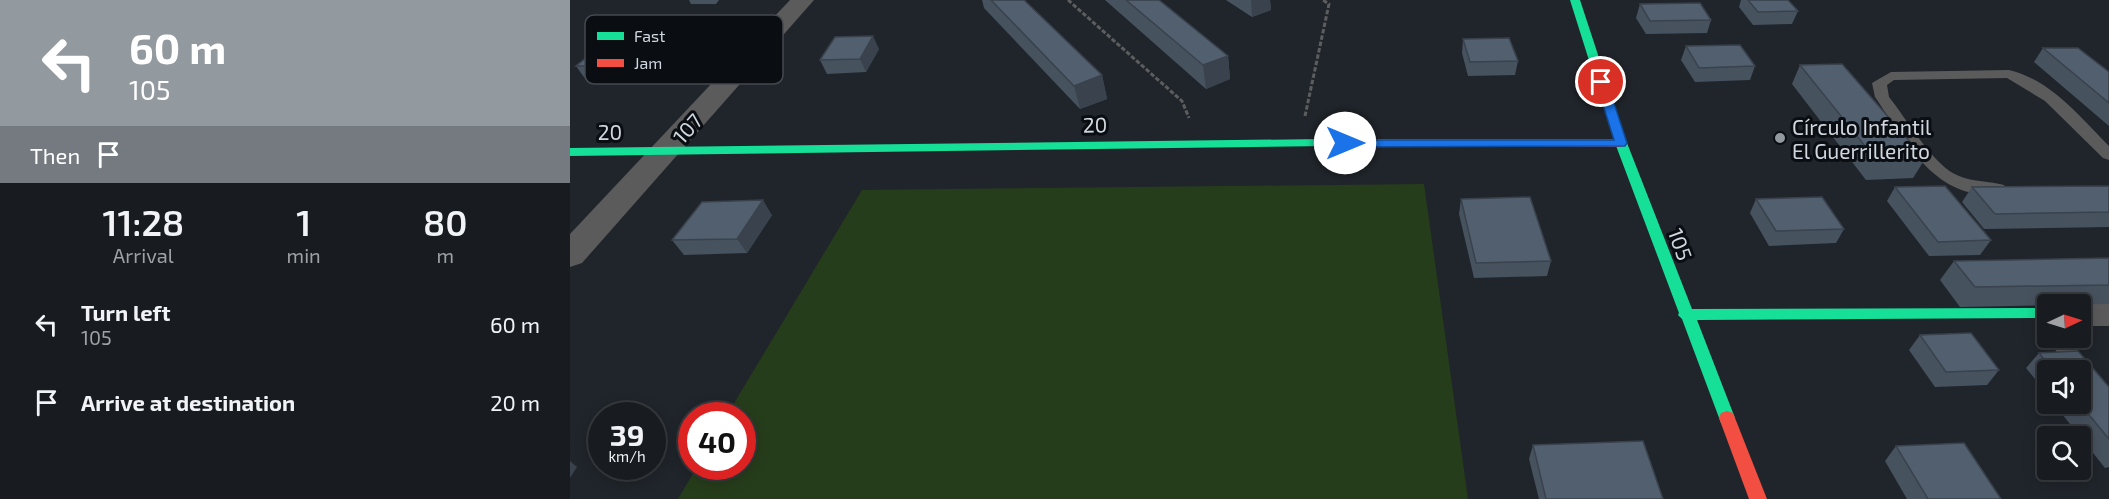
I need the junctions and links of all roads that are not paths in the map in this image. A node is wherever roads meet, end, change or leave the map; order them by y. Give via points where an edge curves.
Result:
1 (803, 0) edge
2 (1575, 0) edge
3 (783, 22) edge
4 (727, 84) edge
5 (1621, 143) junction
6 (666, 151) junction
7 (570, 152) edge
8 (2109, 155) edge
9 (2015, 189) edge
10 (570, 255) edge
11 (2091, 313) edge
12 (2109, 313) edge
13 (1685, 315) junction
14 (2037, 317) edge
15 (2064, 348) edge
16 (2109, 403) edge
17 (1758, 499) edge

1 - 3 street, 107
2 - 5 street, 105
4 - 6 street, 107
5 - 6 street, 20 via 1200,143
5 - 13 street, 105
6 - 7 street, 20
6 - 10 street, 107
8 - 9 lane via 2025,79 2009,74 1891,76 1879,83 1882,98 1933,165 1950,179 1982,189
11 - 12 street
13 - 14 street
13 - 17 street, 105
15 - 16 lane

